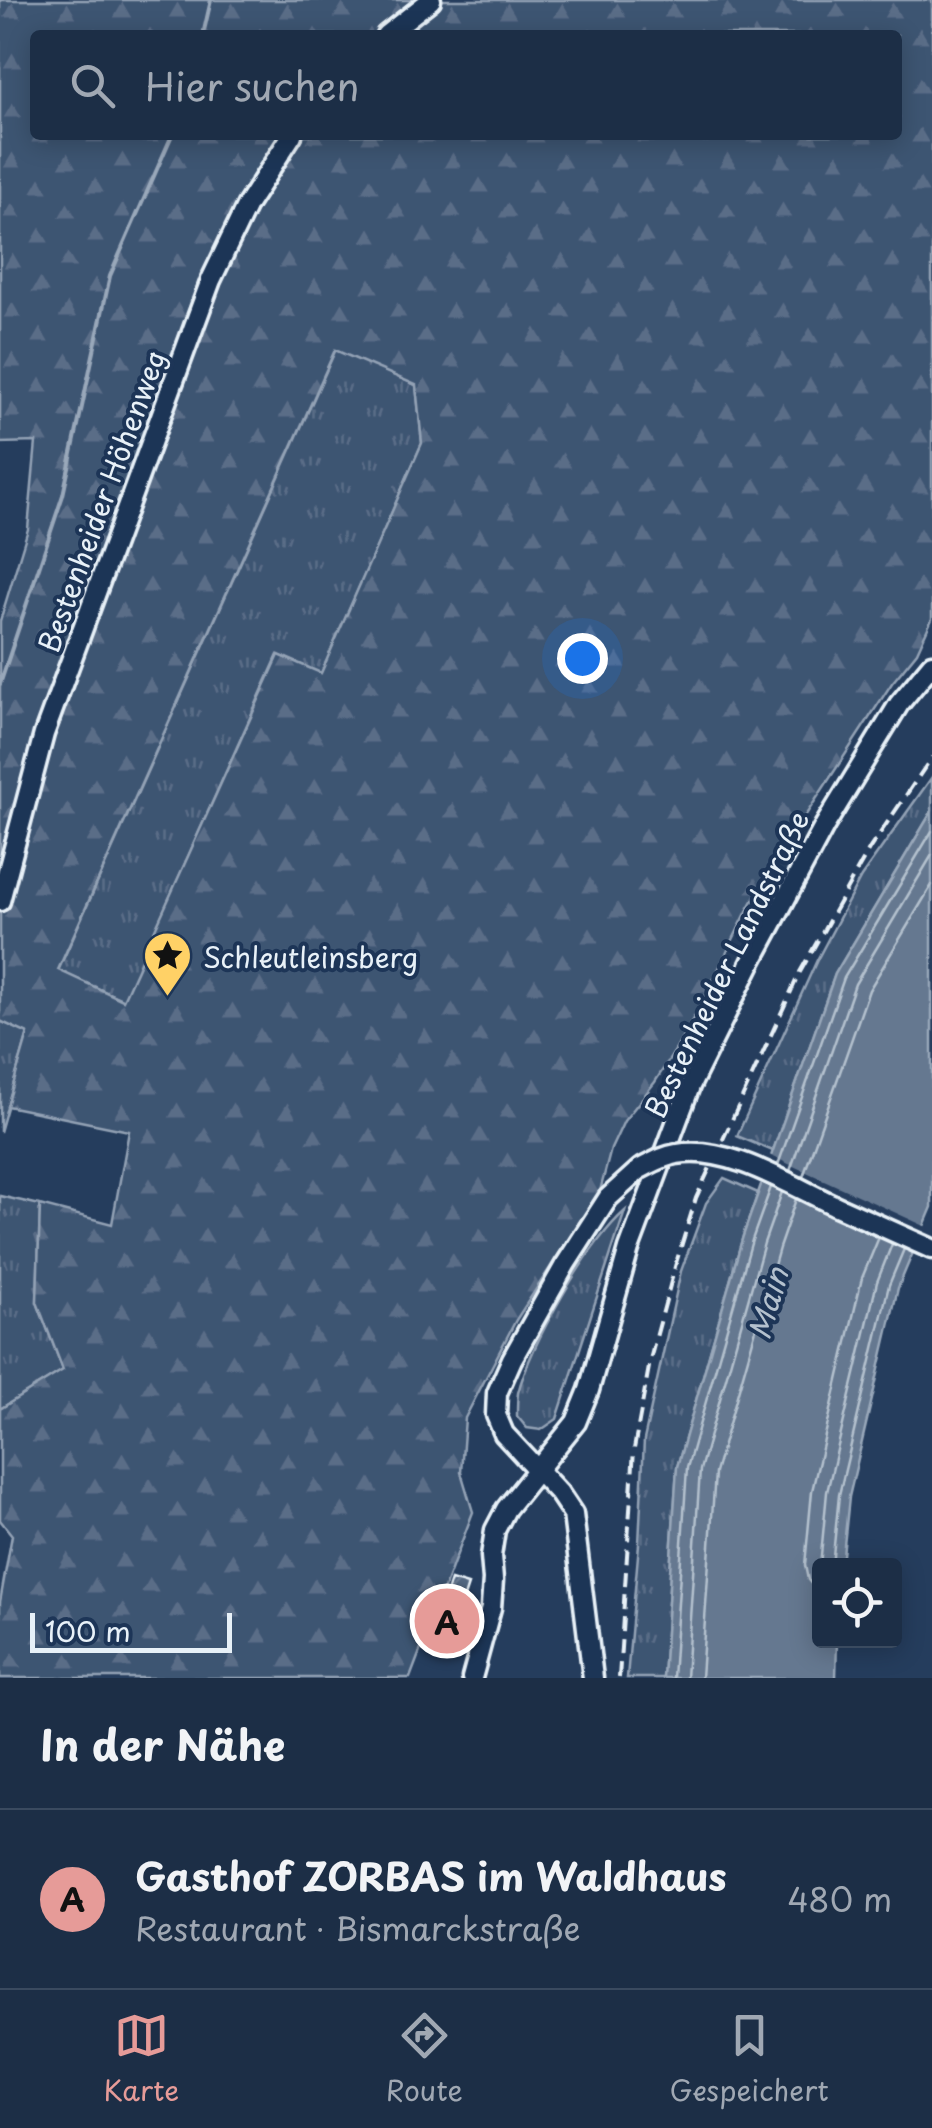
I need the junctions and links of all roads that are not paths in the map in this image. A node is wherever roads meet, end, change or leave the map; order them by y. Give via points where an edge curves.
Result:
1 (431, 0) edge
2 (392, 30) edge
3 (289, 140) edge
4 (932, 664) edge
5 (0, 901) edge
6 (932, 1249) edge
7 (538, 1472) junction
8 (472, 1678) edge
9 (593, 1678) edge

1 - 2 main road
3 - 5 main road, Bestenheider Höhenweg via 211,280 44,734
4 - 7 main road, Bestenheider Landstraße via 899,704 825,824 690,1086 628,1249 590,1390 576,1422
6 - 7 main road, bridge via 730,1158 674,1154 640,1169 608,1198 565,1265 497,1393 504,1434
7 - 8 main road, Bestenheider Landstraße via 495,1530 491,1608
7 - 9 main road via 573,1514

